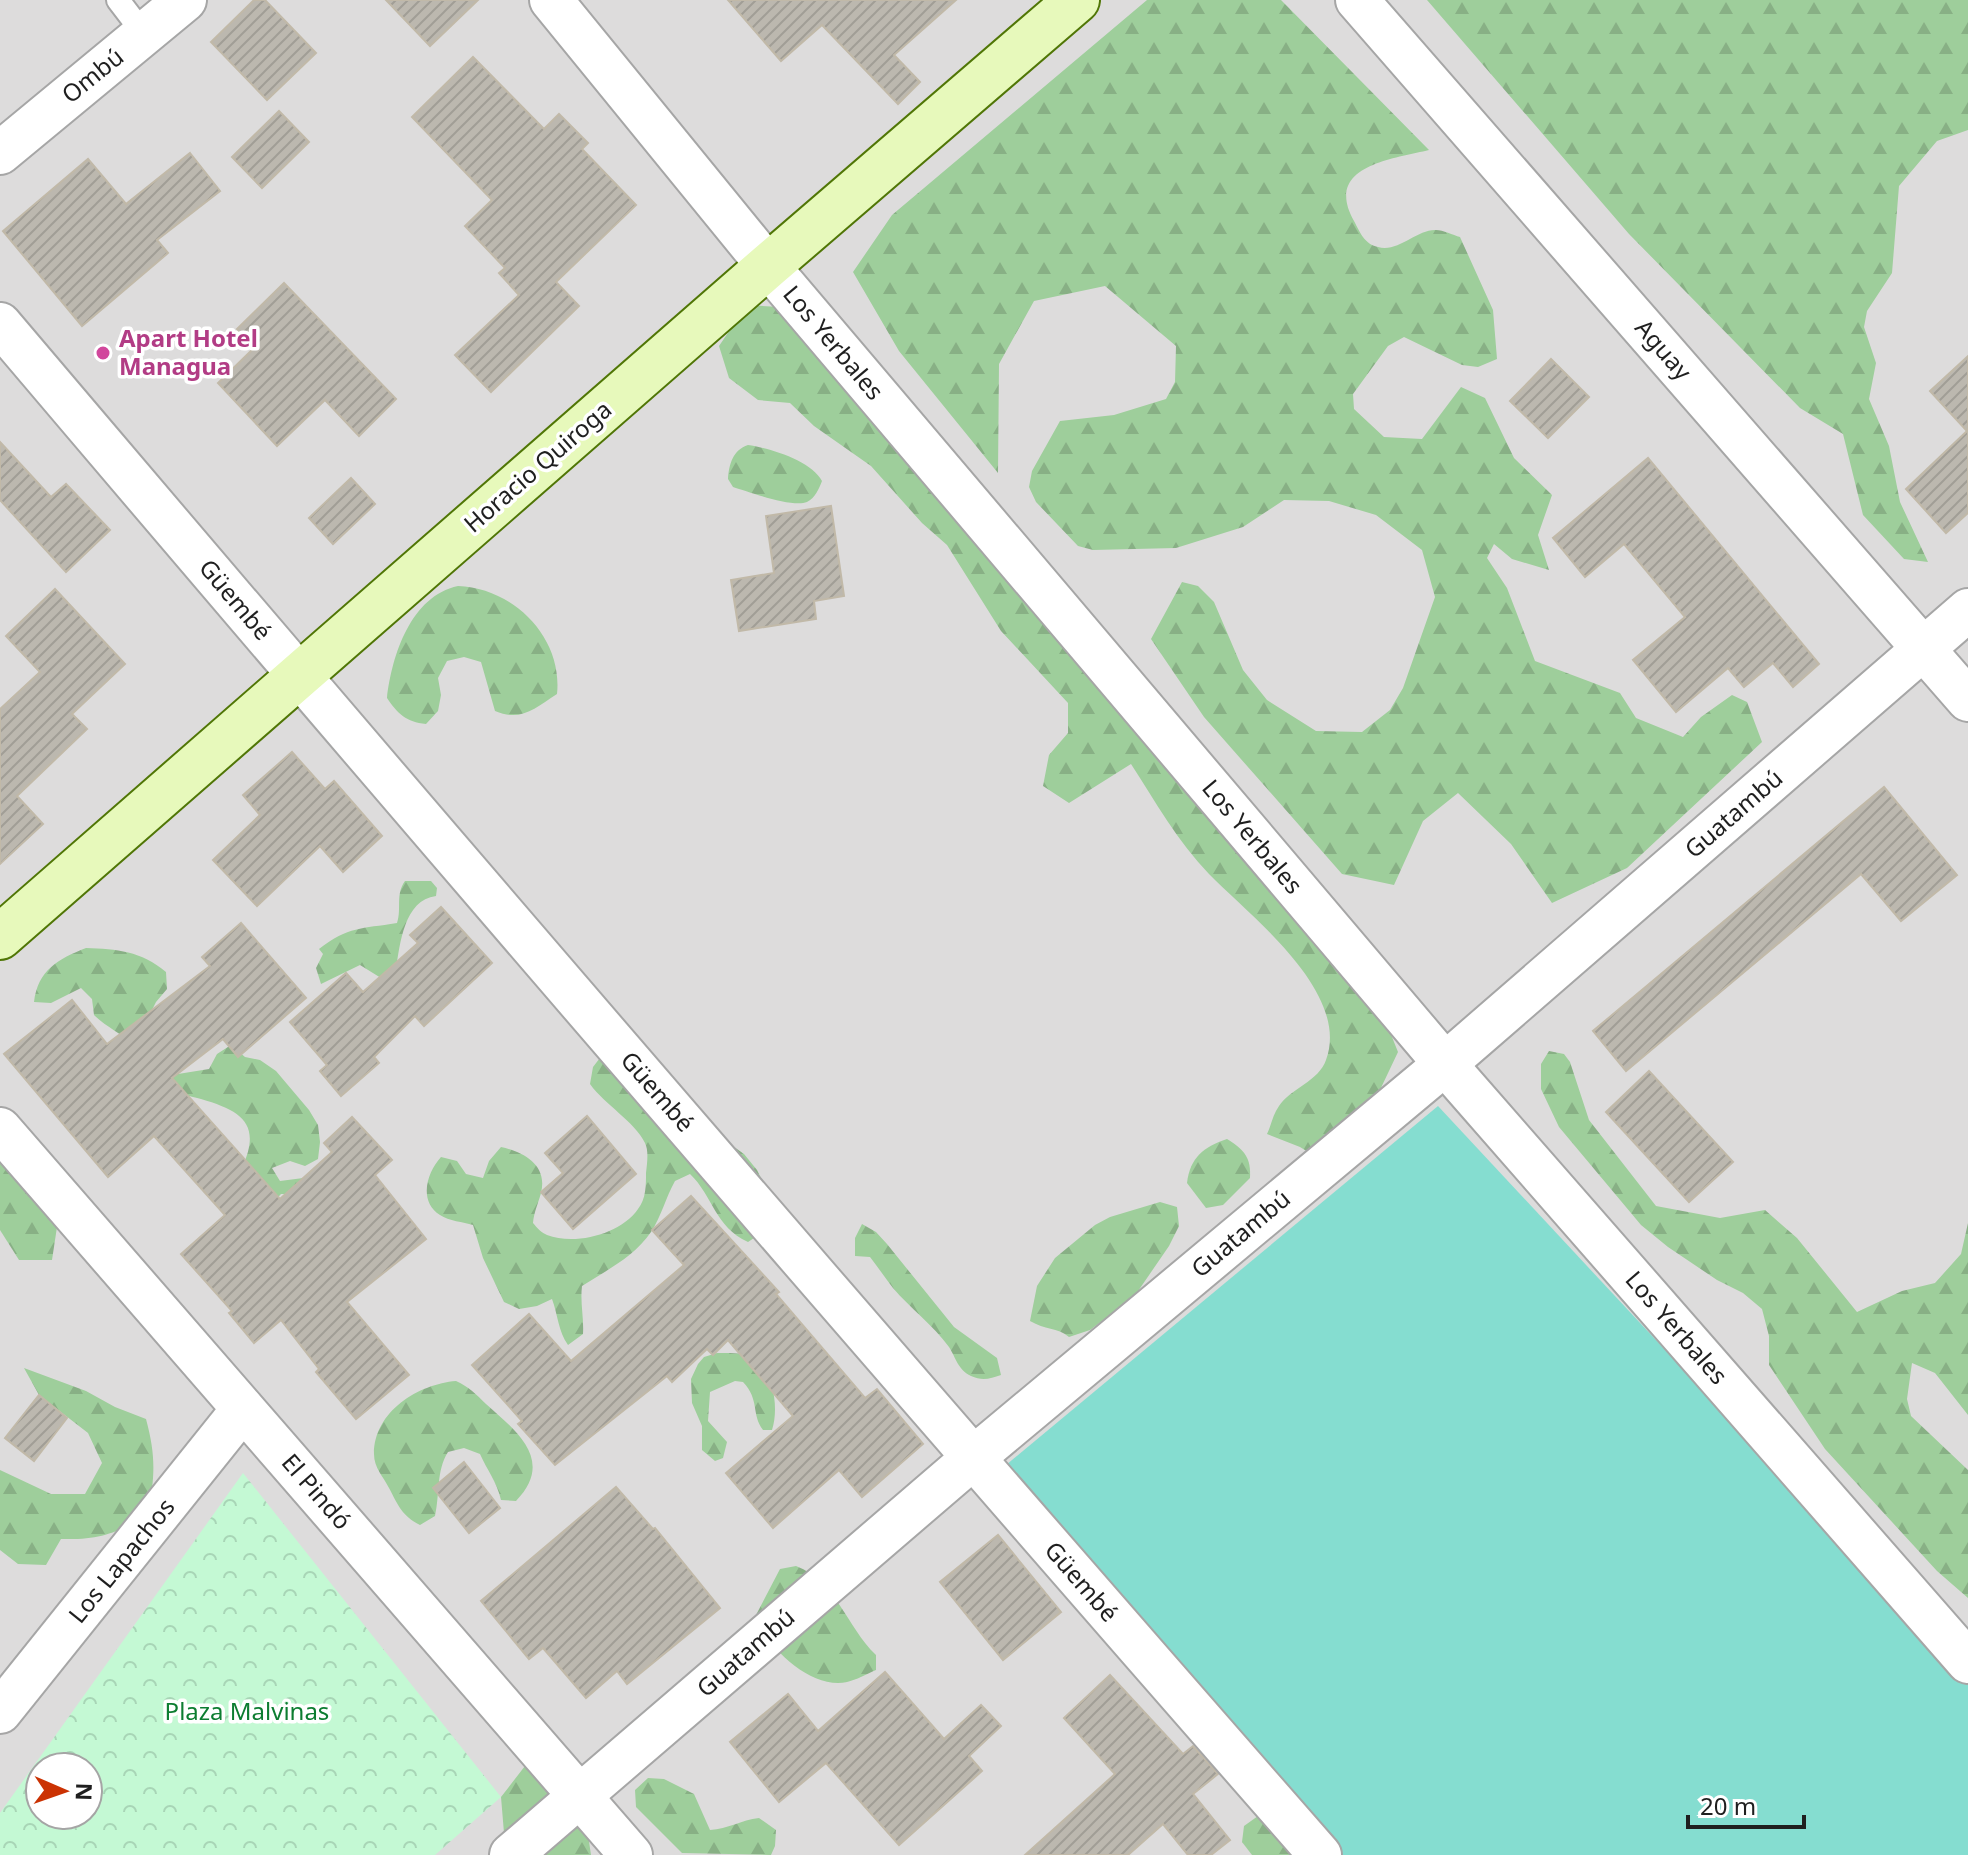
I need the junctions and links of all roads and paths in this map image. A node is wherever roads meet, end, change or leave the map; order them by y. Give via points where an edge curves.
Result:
1 (118, 0) edge
2 (185, 0) edge
3 (551, 0) edge
4 (1077, 0) edge
5 (1357, 0) edge
6 (144, 34) junction
7 (0, 153) edge
8 (768, 266) junction
9 (0, 324) edge
10 (1968, 610) edge
11 (1925, 649) junction
12 (299, 676) junction
13 (1968, 700) edge
14 (0, 937) edge
15 (1445, 1064) junction
16 (0, 1129) edge
17 (243, 1409) junction
18 (973, 1458) junction
19 (1968, 1662) edge
20 (0, 1712) edge
21 (580, 1795) junction
22 (511, 1855) edge
23 (631, 1855) edge
24 (1320, 1855) edge

1 - 6 lane
2 - 6 street, Ombú
3 - 8 street, Los Yerbales
4 - 8 main road, Horacio Quiroga
5 - 11 street, Aguay
6 - 7 street, Ombú
8 - 12 main road, Horacio Quiroga
8 - 15 street, Los Yerbales
9 - 12 street, Güembé
10 - 11 street, Guatambú
11 - 13 street, Aguay
11 - 15 street, Guatambú
12 - 14 main road, Horacio Quiroga
12 - 18 street, Güembé
15 - 18 street, Guatambú
15 - 19 street, Los Yerbales
16 - 17 street, El Pindó
17 - 20 street, Los Lapachos
17 - 21 street, El Pindó
18 - 21 street, Guatambú
18 - 24 street, Güembé
21 - 22 street, Guatambú
21 - 23 street, El Pindó

